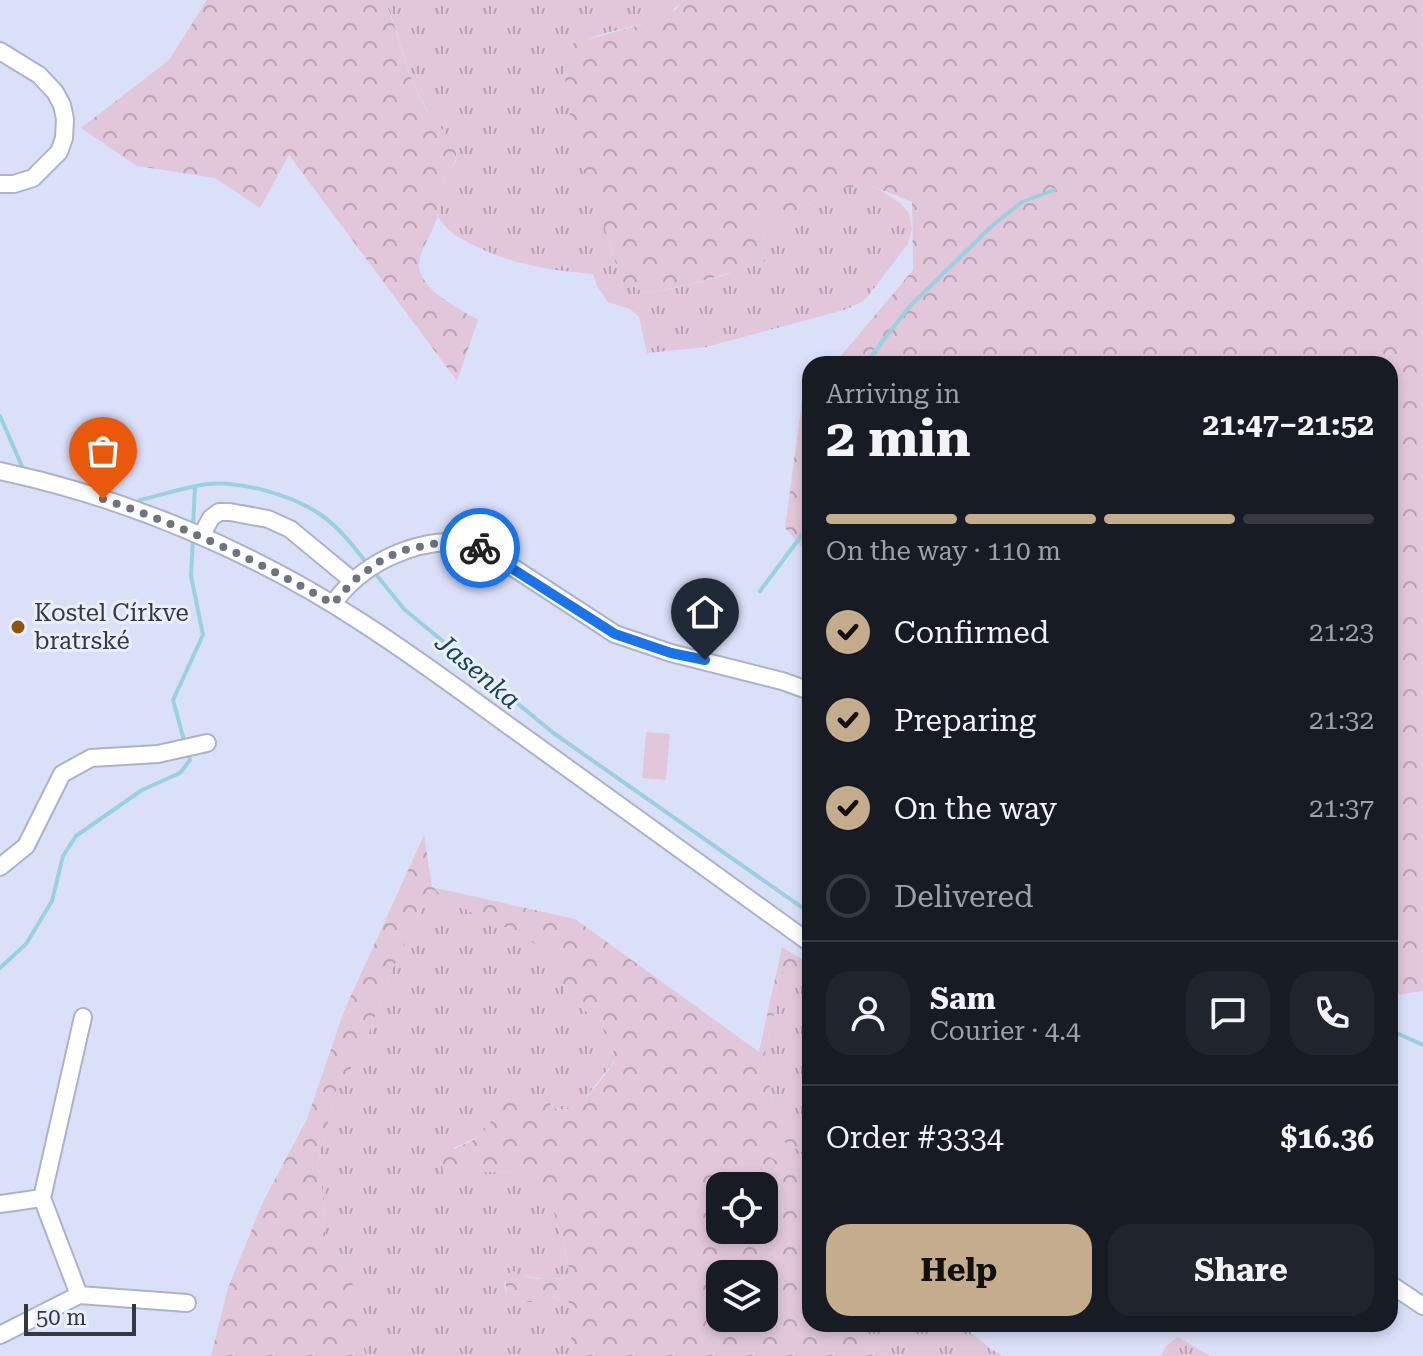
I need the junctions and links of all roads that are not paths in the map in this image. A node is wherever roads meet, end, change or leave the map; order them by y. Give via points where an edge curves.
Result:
1 (0, 51) edge
2 (0, 184) edge
3 (0, 471) edge
4 (200, 536) junction
5 (353, 581) junction
6 (333, 604) junction
7 (802, 688) edge
8 (207, 743) dead end
9 (0, 867) edge
10 (802, 937) edge
11 (83, 1017) dead end
12 (42, 1198) junction
13 (0, 1204) edge
14 (1398, 1289) edge
15 (79, 1295) junction
16 (187, 1303) dead end
17 (1423, 1306) edge
18 (0, 1335) edge

1 - 2 street via 39,75 55,92 65,119 59,152 33,178
3 - 4 street via 103,499
4 - 5 street via 219,512 268,519 290,529
4 - 6 street
5 - 6 street
5 - 7 street via 400,551 461,542 483,548 615,634
6 - 10 street
8 - 9 street via 158,754 91,758 62,774 26,846
11 - 12 street
12 - 13 street
12 - 15 street
14 - 17 street
15 - 16 street
15 - 18 street

